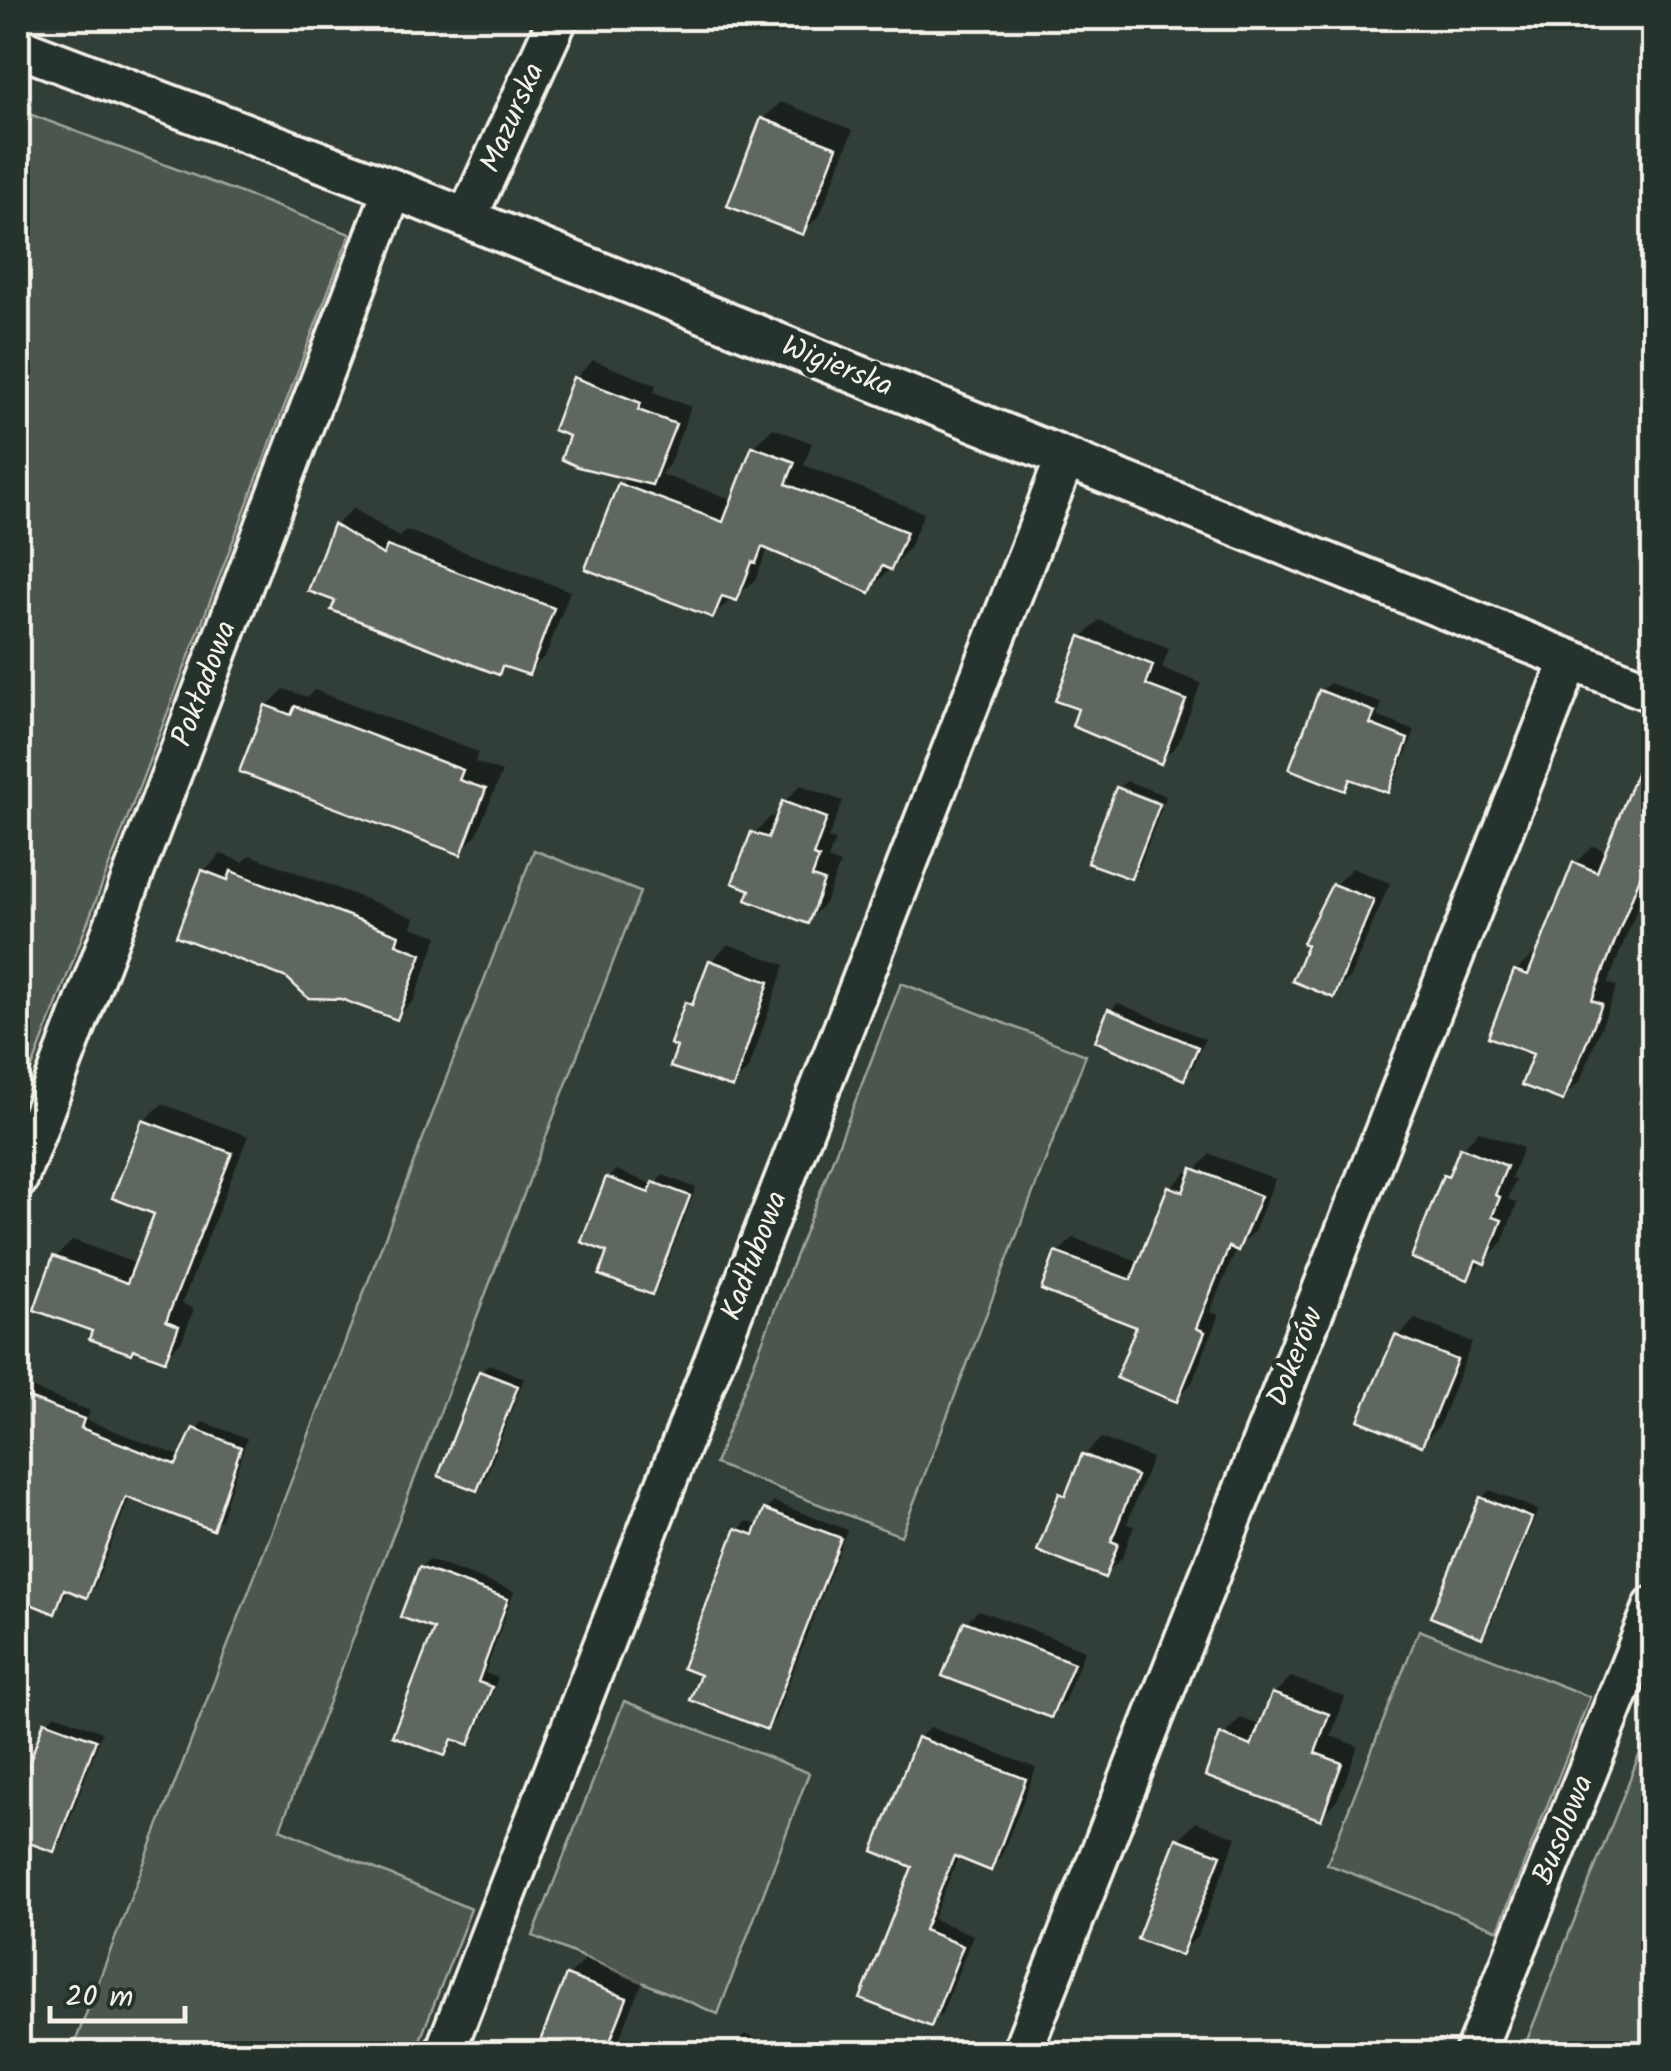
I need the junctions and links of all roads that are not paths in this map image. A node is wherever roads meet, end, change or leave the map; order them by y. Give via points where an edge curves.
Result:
1 (24, 18) edge
2 (558, 18) edge
3 (18, 31) edge
4 (18, 47) edge
5 (393, 189) junction
6 (467, 218) junction
7 (1065, 460) junction
8 (1570, 662) junction
9 (1654, 693) edge
10 (18, 1179) edge
11 (1654, 1606) edge
12 (444, 2054) edge
13 (1021, 2054) edge
14 (1474, 2054) edge

1 - 3 street
2 - 6 street, Mazurska
4 - 5 street, Wigierska
5 - 6 street, Wigierska
5 - 10 street, Pokładowa
6 - 7 street, Wigierska
7 - 8 street, Wigierska
7 - 12 street, Kadłubowa
8 - 9 street, Wigierska
8 - 13 street, Dokerów
11 - 14 street, Busolowa

